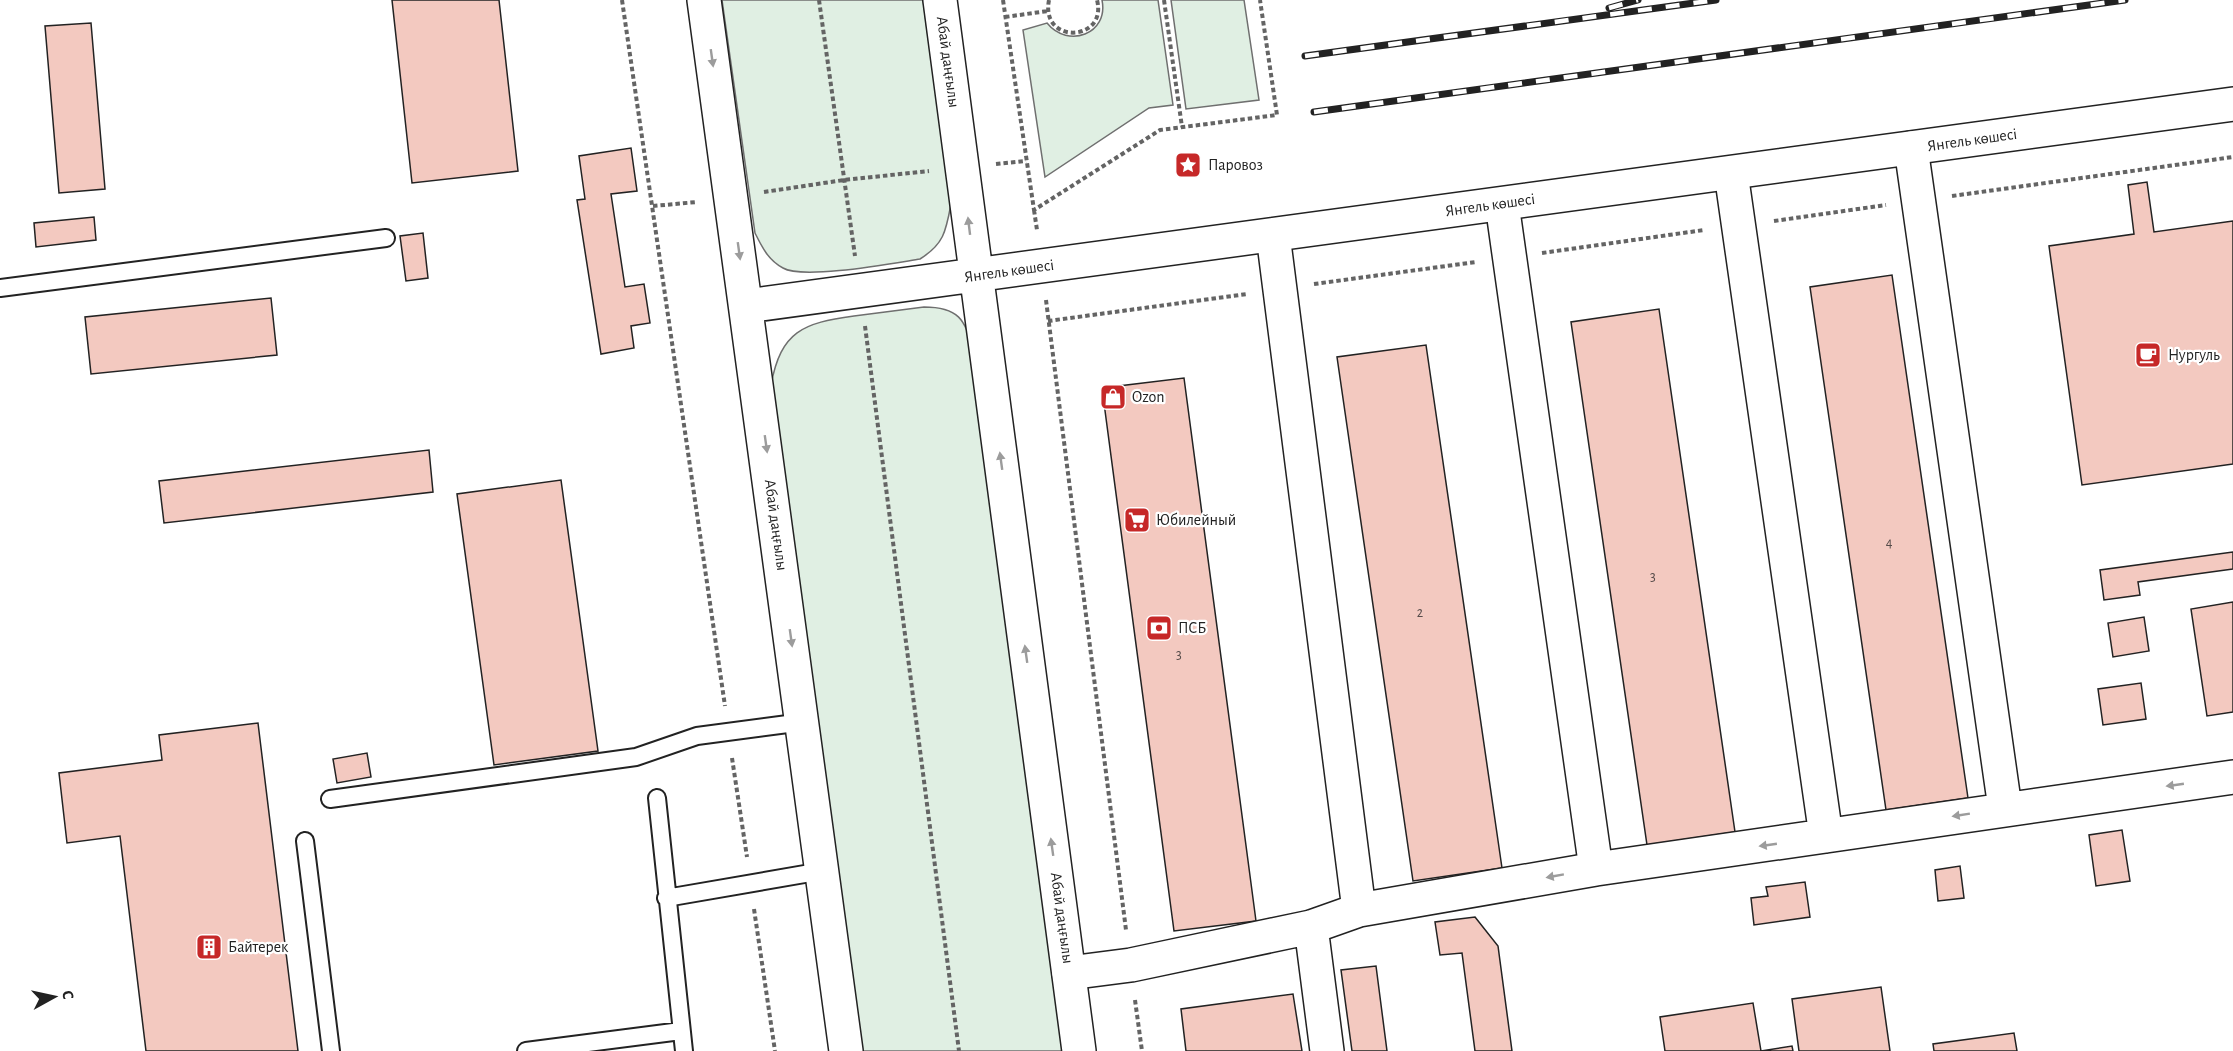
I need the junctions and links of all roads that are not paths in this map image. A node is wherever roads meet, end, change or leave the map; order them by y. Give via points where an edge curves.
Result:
1 (704, 0) edge
2 (940, 0) edge
3 (2233, 104) edge
4 (1911, 148) junction
5 (1731, 173) junction
6 (1502, 204) junction
7 (1273, 235) junction
8 (387, 238) dead end
9 (976, 276) junction
10 (0, 288) edge
11 (747, 306) junction
12 (803, 722) junction
13 (2233, 777) edge
14 (657, 798) dead end
15 (330, 799) dead end
16 (2005, 808) junction
17 (1826, 836) junction
18 (305, 841) dead end
19 (1596, 869) junction
20 (822, 871) junction
21 (666, 898) junction
22 (1359, 910) junction
23 (1311, 927) junction
24 (1069, 973) junction
25 (681, 1031) junction
26 (331, 1051) edge
27 (526, 1051) edge
28 (684, 1051) edge
29 (846, 1051) edge
30 (1079, 1051) edge
31 (1327, 1051) edge

1 -> 11 street, Абай даңғылы
9 -> 2 street, Абай даңғылы
3 - 4 street, Янгель көшесі
4 - 5 street, Янгель көшесі
4 - 16 street
5 - 6 street, Янгель көшесі
5 - 17 street
6 - 7 street, Янгель көшесі
6 - 19 street
7 - 9 street, Янгель көшесі
7 - 22 street
8 - 10 lane
9 - 11 street, Янгель көшесі
24 -> 9 street, Абай даңғылы
11 -> 12 street, Абай даңғылы
12 - 15 lane via 697,736 636,757
12 - 20 street, Абай даңғылы
13 -> 16 street
14 - 21 lane
16 -> 17 street
17 -> 19 street
18 - 26 lane
19 -> 22 street
20 - 21 lane
20 - 29 street, Абай даңғылы
21 - 25 lane
22 - 23 street
23 - 24 street
23 - 31 street
24 - 30 street, Абай даңғылы
25 - 27 lane
25 - 28 lane

